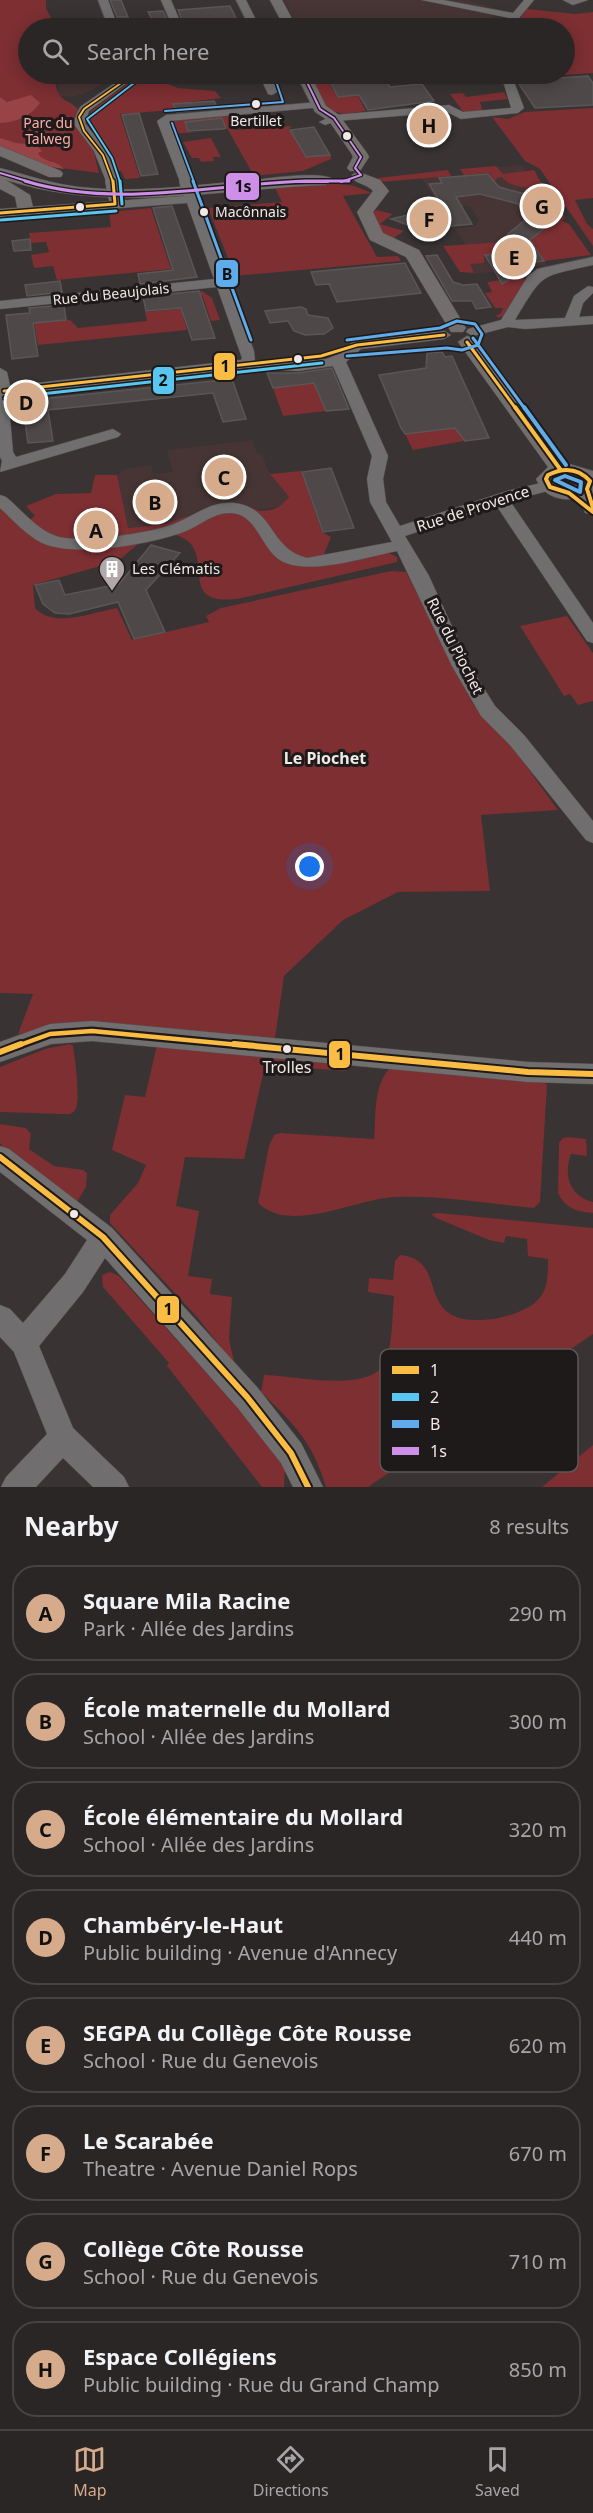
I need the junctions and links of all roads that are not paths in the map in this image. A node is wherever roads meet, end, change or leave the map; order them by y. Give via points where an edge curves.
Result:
1 (103, 0) edge
2 (166, 0) edge
3 (241, 0) edge
4 (276, 0) edge
5 (427, 0) edge
6 (529, 0) edge
7 (568, 0) edge
8 (583, 0) edge
9 (516, 16) joint
10 (110, 18) edge
11 (174, 18) edge
12 (250, 18) edge
13 (286, 18) edge
14 (120, 84) edge
15 (270, 84) edge
16 (296, 84) edge
17 (510, 84) edge
18 (272, 92) dead end
19 (313, 106) junction
20 (329, 120) junction
21 (0, 151) edge
22 (0, 167) edge
23 (352, 171) junction
24 (0, 173) edge
25 (323, 176) junction
26 (112, 180) junction
27 (0, 183) edge
28 (192, 198) junction
29 (115, 202) junction
30 (26, 211) junction
31 (0, 213) edge
32 (593, 261) edge
33 (222, 282) junction
34 (588, 290) dead end
35 (0, 305) edge
36 (572, 320) junction
37 (593, 320) edge
38 (506, 323) junction
39 (458, 335) junction
40 (338, 360) junction
41 (247, 364) junction
42 (0, 372) edge
43 (1, 392) edge
44 (113, 434) dead end
45 (5, 465) edge
46 (555, 477) junction
47 (500, 499) junction
48 (0, 500) edge
49 (586, 501) edge
50 (400, 539) junction
51 (297, 562) junction
52 (272, 563) dead end
53 (593, 637) edge
54 (593, 835) edge
55 (0, 1052) edge
56 (593, 1074) edge
57 (0, 1157) edge
58 (103, 1238) junction
59 (0, 1318) edge
60 (24, 1343) junction
61 (63, 1438) junction
62 (306, 1485) edge
63 (16, 1487) edge
64 (114, 1487) edge

1 - 10 street
2 - 11 street
3 - 12 street
4 - 13 main road
5 - 9 street
6 - 9 street
7 - 8 street
14 - 26 street via 84,110 79,123 100,150
15 - 18 street
16 - 19 main road
17 - 20 street via 518,108 514,111 458,116 449,108
19 - 20 main road
19 - 28 street, bridge via 166,118 163,121
20 - 23 main road via 361,157
21 - 26 main road via 53,174
22 - 25 main road via 60,183 113,188
23 - 25 main road via 338,182
23 - 39 main road via 379,197 365,212 369,224 380,239 412,254
24 - 25 main road via 58,189 113,195
26 - 29 street, bridge
27 - 30 main road via 22,195
28 - 29 street
28 - 33 street
29 - 30 street
30 - 31 street
32 - 38 street via 542,272 533,279
33 - 35 street, Rue du Beaujolais
33 - 41 street via 246,347
34 - 36 street via 572,312
36 - 37 street
36 - 38 street via 525,326
38 - 39 street
39 - 40 street via 352,350
39 - 46 main road
40 - 41 street via 278,368
40 - 50 street, Rue du Piochet via 381,456 375,479 378,502
41 - 43 street
42 - 43 street
43 - 45 street
44 - 45 street
46 - 47 street, Rue de Provence
46 - 49 main road
47 - 50 street, Rue de Provence
47 - 53 street via 530,538
48 - 51 street via 50,540 71,544 146,537 182,527 214,509 242,509 261,523 278,552
50 - 51 street, Rue de Provence via 307,563
50 - 54 street, Rue du Piochet via 460,666 488,711 518,740
51 - 52 street, Rue de Provence
55 - 56 street via 50,1034 92,1031 516,1071
57 - 58 street
58 - 60 street via 74,1283
58 - 62 street via 247,1397 291,1453
59 - 60 street
60 - 61 street
61 - 63 street
61 - 64 street

